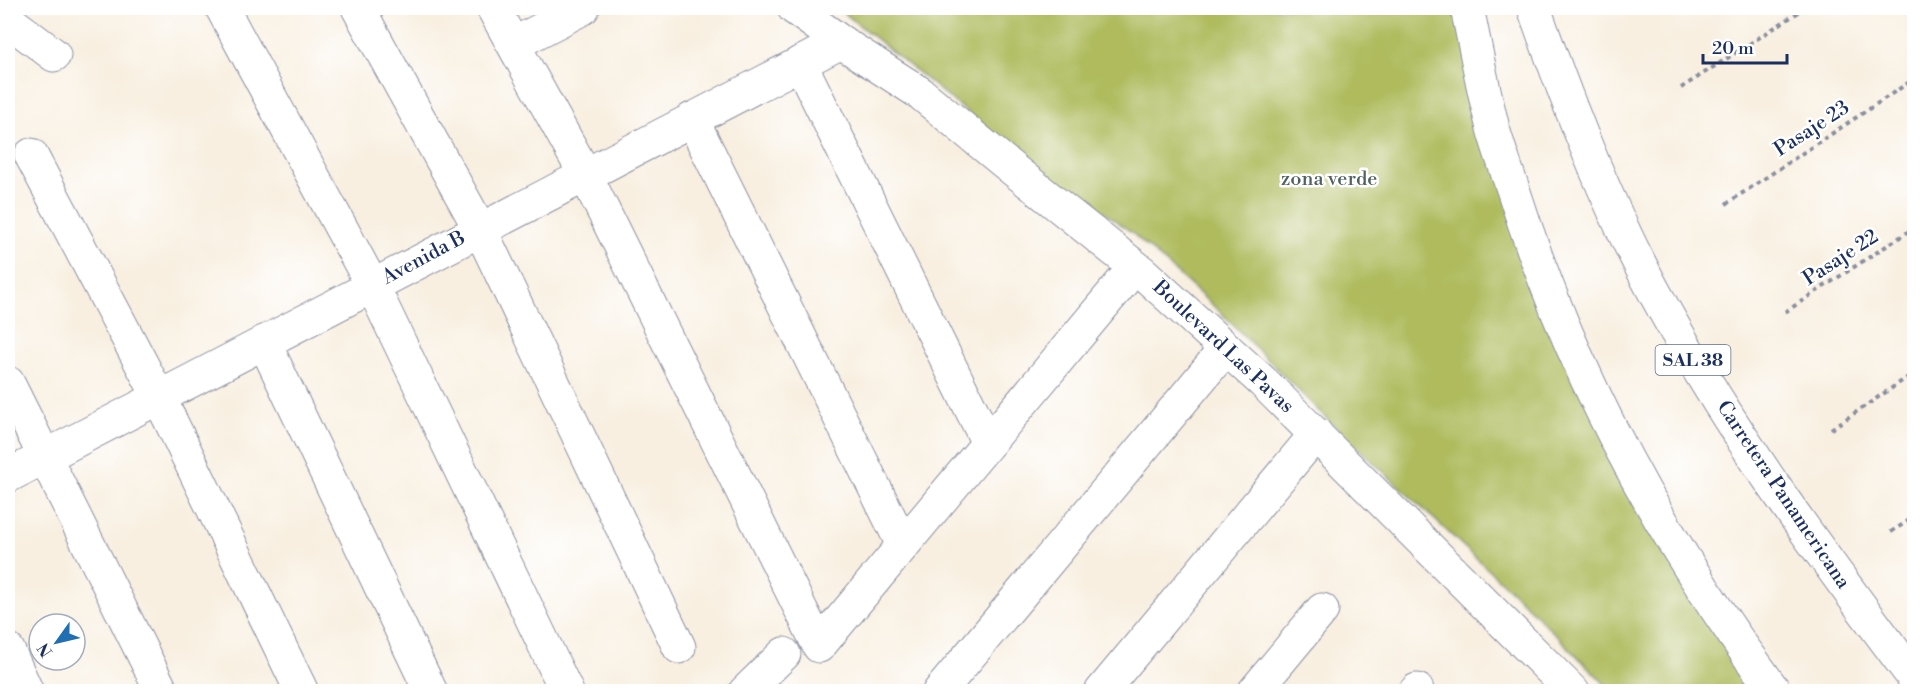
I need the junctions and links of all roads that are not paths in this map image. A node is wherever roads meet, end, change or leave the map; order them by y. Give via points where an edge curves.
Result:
1 (222, 8) edge
2 (358, 8) edge
3 (493, 8) edge
4 (582, 8) edge
5 (795, 8) edge
6 (1467, 8) edge
7 (1534, 8) edge
8 (8, 20) edge
9 (841, 42) junction
10 (514, 44) junction
11 (54, 55) dead end
12 (800, 63) junction
13 (692, 119) junction
14 (31, 155) dead end
15 (585, 174) junction
16 (480, 229) junction
17 (1136, 267) junction
18 (372, 285) junction
19 (264, 342) junction
20 (1226, 348) junction
21 (8, 383) edge
22 (159, 397) junction
23 (1316, 434) junction
24 (988, 443) junction
25 (45, 456) junction
26 (8, 476) edge
27 (903, 545) junction
28 (1322, 610) dead end
29 (679, 647) dead end
30 (8, 650) edge
31 (784, 654) dead end
32 (1914, 678) edge
33 (1571, 691) edge
34 (27, 692) edge
35 (162, 692) edge
36 (302, 692) edge
37 (431, 692) edge
38 (567, 692) edge
39 (745, 692) edge
40 (939, 692) edge
41 (1101, 692) edge
42 (1254, 692) edge
43 (1774, 692) edge

1 - 18 main road
2 - 16 main road
3 - 10 main road
4 - 10 main road
5 - 9 main road, Boulevard Las Pavas
6 - 43 main road via 1494,132 1557,316 1631,471 1680,554
7 - 32 main road, Carretera Panamericana / SAL 38 via 1583,138 1666,315 1780,494
8 - 11 main road
9 - 12 main road, Avenida B
9 - 17 main road, Boulevard Las Pavas via 920,93
10 - 15 main road
12 - 13 main road, Avenida B
12 - 24 main road
13 - 15 main road, Avenida B
13 - 27 main road
14 - 22 main road
15 - 16 main road, Avenida B
15 - 27 main road via 819,646
16 - 18 main road, Avenida B
16 - 29 main road
17 - 20 main road, Boulevard Las Pavas
17 - 24 main road
18 - 19 main road, Avenida B
18 - 38 main road
19 - 22 main road, Avenida B
19 - 37 main road
20 - 23 main road, Boulevard Las Pavas
20 - 40 main road
21 - 25 main road
22 - 25 main road, Avenida B
22 - 36 main road
23 - 33 main road, Boulevard Las Pavas
23 - 41 main road
24 - 27 main road
25 - 26 main road, Avenida B
25 - 35 main road
28 - 42 main road
30 - 34 main road
31 - 39 main road

